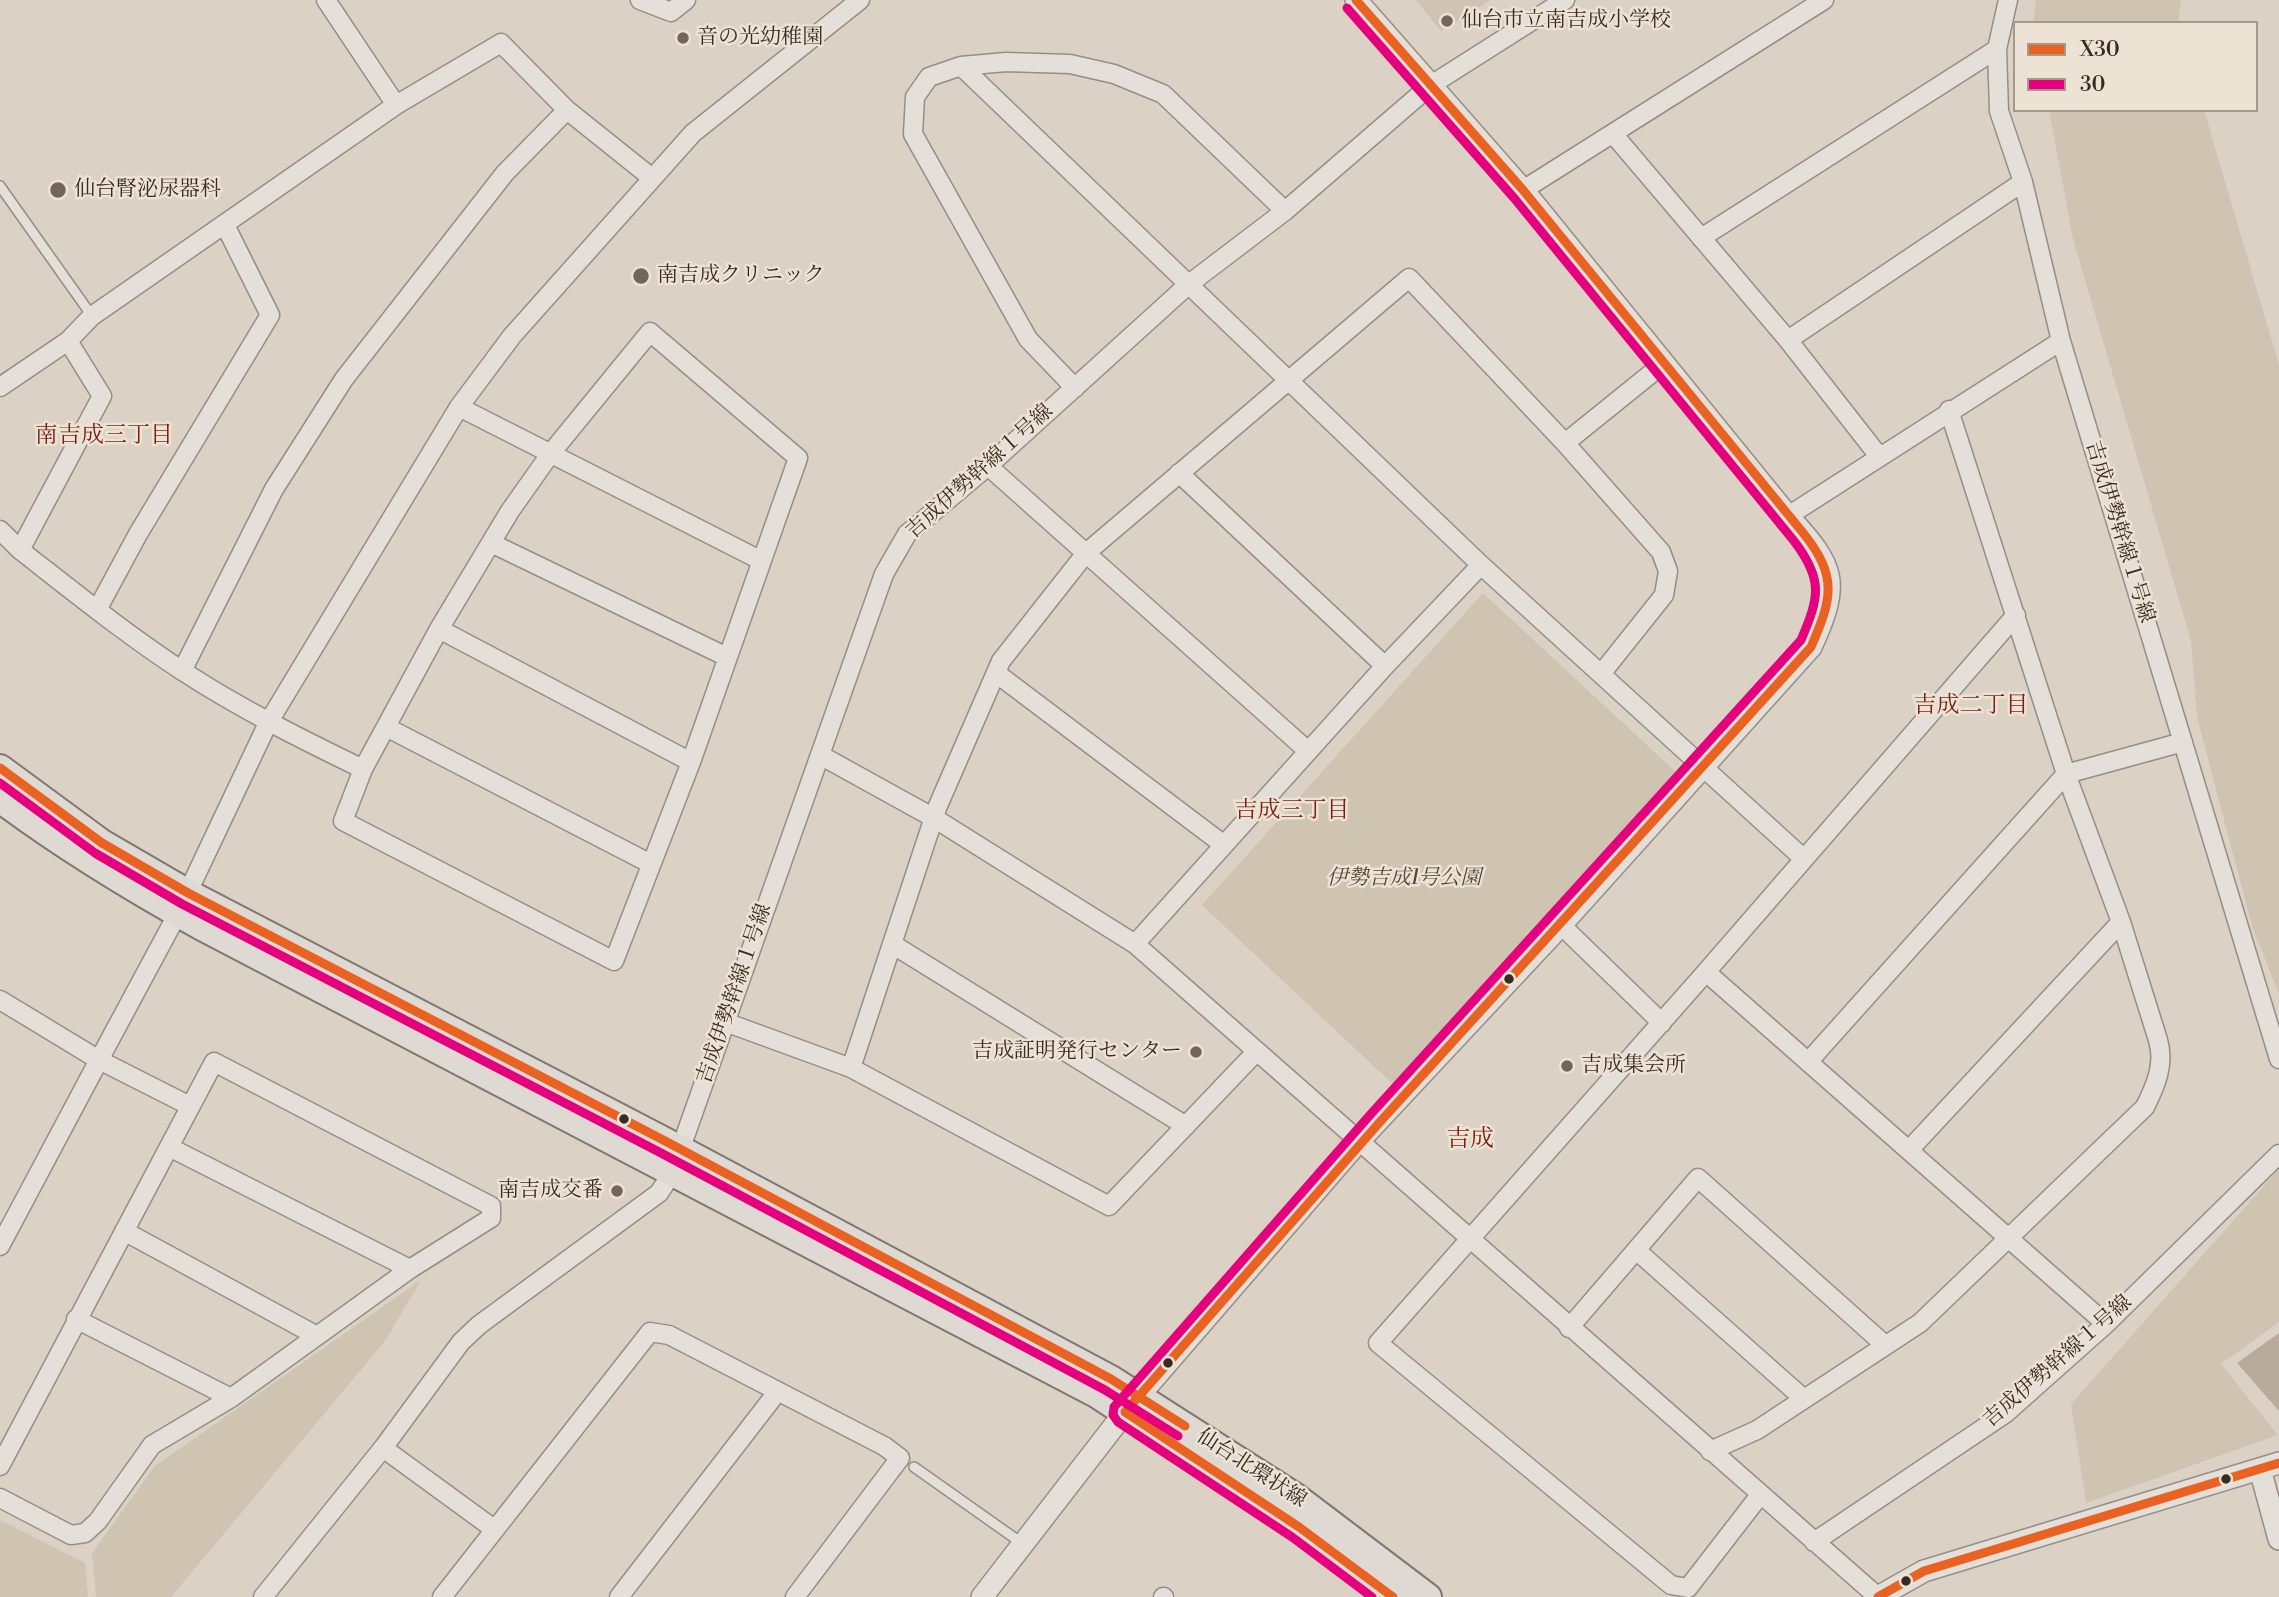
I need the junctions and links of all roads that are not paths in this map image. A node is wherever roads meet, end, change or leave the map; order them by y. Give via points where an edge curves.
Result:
1 (327, 0) edge
2 (640, 0) edge
3 (686, 0) edge
4 (860, 0) edge
5 (1356, 0) edge
6 (1565, 0) edge
7 (1824, 0) edge
8 (2008, 0) edge
9 (1997, 49) junction
10 (961, 66) junction
11 (1431, 85) junction
12 (396, 106) junction
13 (567, 110) junction
14 (1614, 135) junction
15 (652, 178) junction
16 (2023, 182) junction
17 (0, 186) edge
18 (1523, 190) junction
19 (1285, 211) junction
20 (225, 225) junction
21 (1701, 238) junction
22 (1189, 284) junction
23 (92, 316) junction
24 (1788, 340) junction
25 (68, 341) junction
26 (2061, 341) junction
27 (1663, 364) junction
28 (1289, 380) junction
29 (0, 387) edge
30 (1075, 388) junction
31 (459, 407) junction
32 (1949, 410) junction
33 (1565, 443) junction
34 (551, 453) junction
35 (1878, 455) junction
36 (988, 466) junction
37 (1179, 473) junction
38 (1788, 516) junction
39 (0, 530) edge
40 (491, 543) junction
41 (20, 550) junction
42 (1086, 553) junction
43 (760, 560) junction
44 (1482, 565) junction
45 (97, 610) junction
46 (2016, 615) junction
47 (439, 629) junction
48 (727, 657) junction
49 (1385, 666) junction
50 (183, 671) junction
51 (996, 673) junction
52 (1601, 674) junction
53 (268, 723) junction
54 (386, 727) junction
55 (2183, 741) junction
56 (1308, 751) junction
57 (820, 755) junction
58 (691, 762) junction
59 (1702, 765) junction
60 (0, 768) edge
61 (363, 769) junction
62 (2066, 774) junction
63 (0, 799) edge
64 (934, 818) junction
65 (1224, 845) junction
66 (1804, 859) junction
67 (651, 864) junction
68 (183, 903) junction
69 (2121, 922) junction
70 (1561, 925) junction
71 (892, 944) junction
72 (1135, 944) junction
73 (1706, 972) junction
74 (3, 1008) edge
75 (725, 1022) junction
76 (1662, 1023) junction
77 (1257, 1051) junction
78 (2279, 1059) edge
79 (99, 1060) junction
80 (1808, 1062) junction
81 (851, 1068) junction
82 (190, 1106) junction
83 (1186, 1126) junction
84 (1359, 1141) junction
85 (169, 1147) junction
86 (1909, 1150) junction
87 (2279, 1154) edge
88 (676, 1162) junction
89 (124, 1231) junction
90 (2008, 1239) junction
91 (1469, 1241) junction
92 (0, 1246) edge
93 (1636, 1250) junction
94 (410, 1269) junction
95 (76, 1319) junction
96 (2106, 1324) junction
97 (1569, 1328) junction
98 (317, 1336) junction
99 (1885, 1345) junction
100 (778, 1391) junction
101 (231, 1398) junction
102 (1804, 1399) junction
103 (1132, 1404) junction
104 (383, 1448) junction
105 (1710, 1451) junction
106 (0, 1466) edge
107 (2269, 1466) edge
108 (914, 1467) dead end
109 (1760, 1495) junction
110 (0, 1498) edge
111 (495, 1529) junction
112 (2279, 1536) edge
113 (1814, 1542) junction
114 (1023, 1544) junction
115 (263, 1597) edge
116 (442, 1597) edge
117 (620, 1597) edge
118 (795, 1597) edge
119 (982, 1597) edge
120 (1393, 1597) edge
121 (1427, 1597) edge
122 (1878, 1597) edge

1 - 12 street
2 - 3 street via 671,12
4 - 15 street via 693,133
5 - 11 street
6 - 11 street, 吉成伊勢幹線１号線
7 - 14 street
8 - 9 street, 吉成伊勢幹線１号線
9 - 16 street, 吉成伊勢幹線１号線 via 1998,111
9 - 21 street
10 - 19 street via 1070,64 1114,74 1163,94
10 - 22 street
10 - 30 street via 929,77 915,97 913,134 1028,339
11 - 18 street
11 - 19 street, 吉成伊勢幹線１号線
12 - 13 street via 501,43
12 - 20 street
13 - 15 street
13 - 50 street via 505,173 344,379 274,489
14 - 18 street
14 - 21 street
15 - 31 street via 512,336
16 - 24 street
16 - 26 street, 吉成伊勢幹線１号線
17 - 23 lane
18 - 27 street
19 - 22 street, 吉成伊勢幹線１号線
20 - 23 street
20 - 45 street via 270,315
21 - 24 street
22 - 28 street
22 - 30 street, 吉成伊勢幹線１号線
23 - 25 street
24 - 35 street
25 - 29 street
25 - 41 street via 102,396
26 - 32 street
26 - 55 street, 吉成伊勢幹線１号線
27 - 33 street
27 - 38 street
28 - 33 street via 1409,278
28 - 37 street
28 - 44 street
30 - 36 street, 吉成伊勢幹線１号線
31 - 34 street
31 - 53 street
32 - 35 street
32 - 46 street
33 - 52 street via 1661,552 1668,571 1664,595
34 - 40 street
34 - 43 street
34 - 43 street via 650,332 799,458
35 - 38 street
36 - 42 street
36 - 57 street, 吉成伊勢幹線１号線 via 901,544 884,575
37 - 42 street
37 - 49 street
38 - 59 street via 1819,550 1830,579 1828,610 1811,647
39 - 41 street
40 - 47 street
40 - 48 street
41 - 45 street
42 - 51 street
42 - 56 street
43 - 48 street
44 - 49 street
44 - 52 street
45 - 50 street
46 - 62 street
46 - 66 street
47 - 54 street
47 - 58 street
48 - 58 street
49 - 56 street
50 - 53 street
51 - 64 street
51 - 65 street
52 - 59 street
53 - 61 street
53 - 68 street
54 - 61 street
54 - 67 street
55 - 62 street
55 - 78 street, 吉成伊勢幹線１号線
56 - 65 street
57 - 64 street
57 - 75 street, 吉成伊勢幹線１号線
58 - 67 street
59 - 66 street
59 - 70 street
60 - 68 main road, 仙台北環状線
61 - 67 street via 343,821 614,961
62 - 69 street
62 - 80 street
63 - 68 main road, 仙台北環状線 via 52,838
64 - 71 street
64 - 72 street
65 - 72 street
66 - 73 street
68 - 79 street
68 - 88 main road, 仙台北環状線
69 - 86 street
69 - 90 street via 2161,1050 2159,1081 2145,1107
70 - 76 street
70 - 84 street
71 - 81 street
71 - 83 street
72 - 77 street
73 - 76 street
73 - 80 street
74 - 79 street
75 - 81 street
75 - 88 street, 吉成伊勢幹線１号線
76 - 91 street
77 - 83 street
77 - 84 street
79 - 82 street
79 - 92 street
80 - 86 street
81 - 83 street via 1110,1206
82 - 85 street
82 - 94 street via 214,1062 491,1206 491,1218
84 - 91 street
84 - 103 street
85 - 89 street
85 - 94 street
86 - 90 street
87 - 96 street, 吉成伊勢幹線１号線
88 - 103 main road, 仙台北環状線
88 - 104 street via 659,1193 461,1342
89 - 95 street
89 - 98 street
90 - 96 street
90 - 99 street via 1920,1323
91 - 97 street
91 - 109 street via 1378,1343 1671,1585 1688,1588
93 - 97 street
93 - 99 street via 1698,1178
93 - 102 street
94 - 98 street
95 - 101 street
95 - 106 street
96 - 113 street, 吉成伊勢幹線１号線 via 2006,1413
97 - 105 street
98 - 101 street
99 - 102 street
100 - 111 street via 670,1335 650,1332
100 - 117 street
100 - 118 street via 900,1458
101 - 110 street via 152,1445 85,1533 71,1535
102 - 105 street via 1757,1430
103 - 114 street
103 - 120 main road, 仙台北環状線
103 - 121 main road, 仙台北環状線 via 1296,1497
104 - 111 street
104 - 115 street
105 - 109 street
107 - 112 street
107 - 122 street via 1924,1571
108 - 114 lane
109 - 113 street
111 - 116 street
113 - 122 street
114 - 119 street

